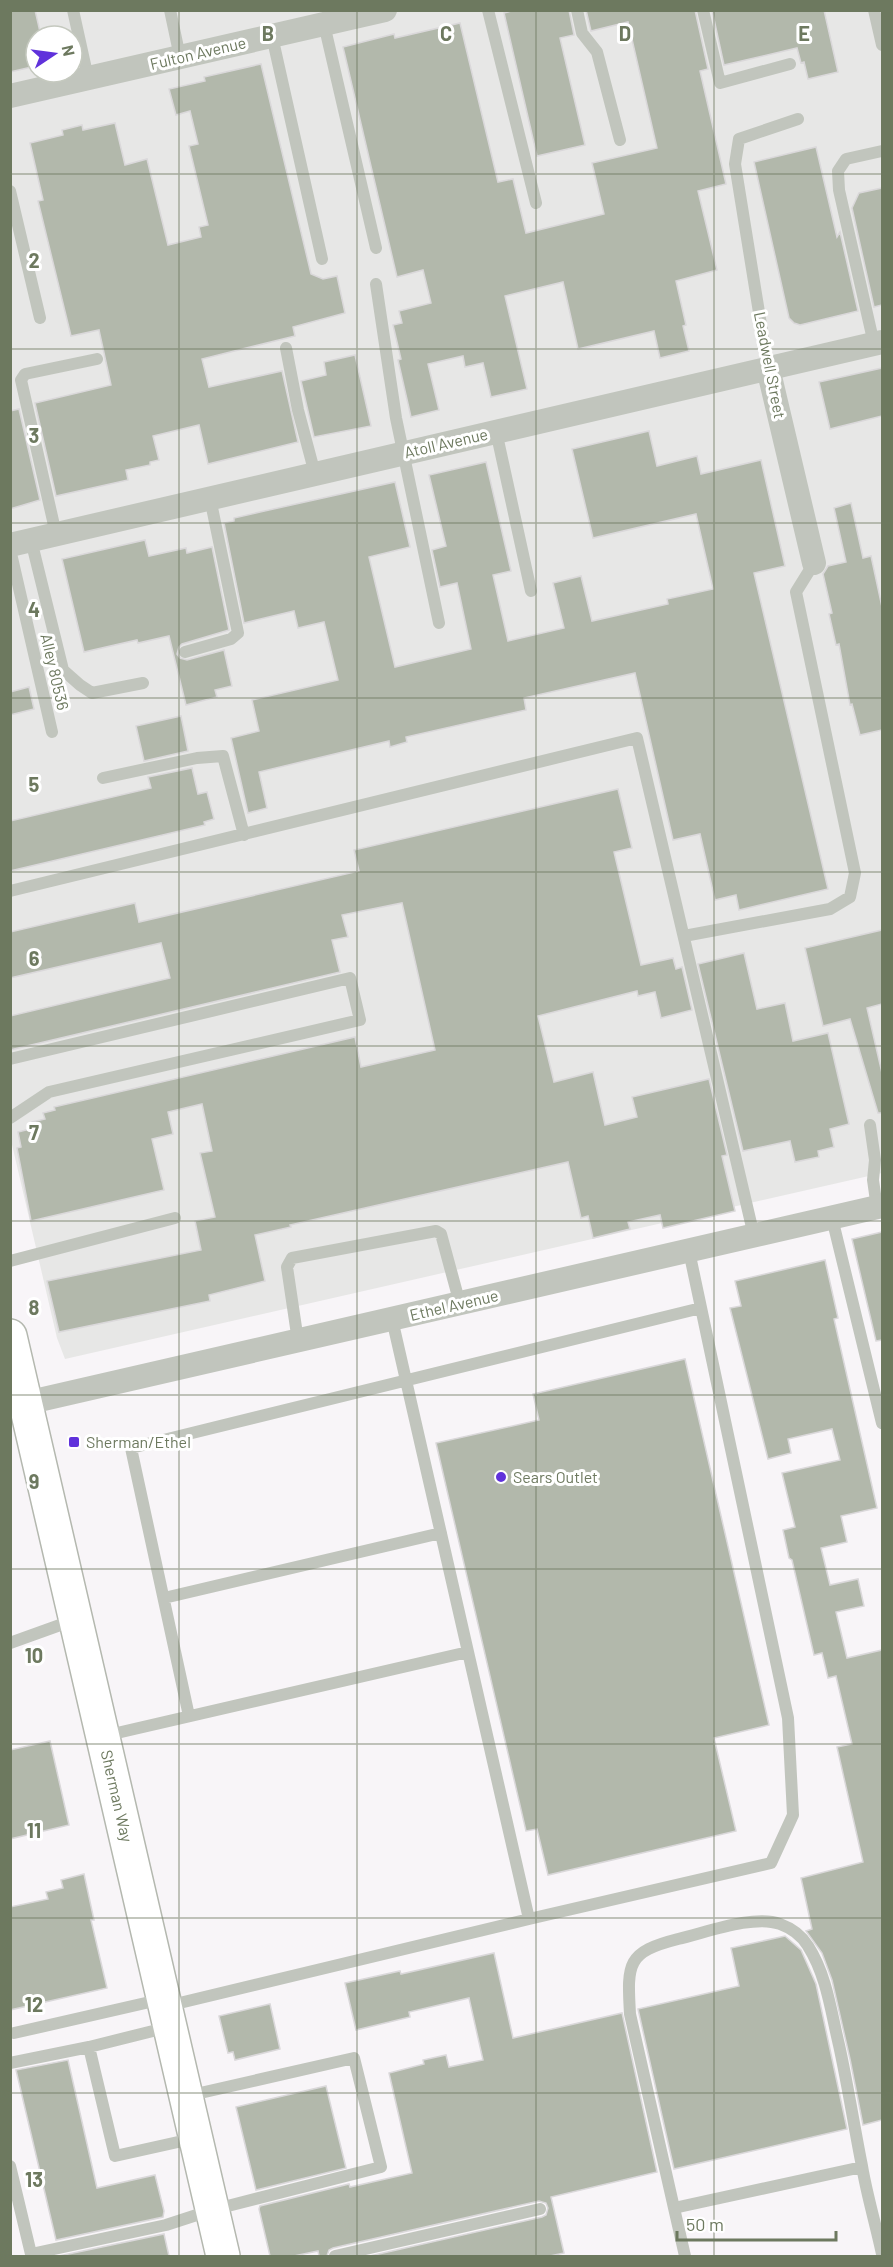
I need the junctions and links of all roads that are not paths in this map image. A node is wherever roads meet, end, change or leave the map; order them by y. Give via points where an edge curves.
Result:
1 (73, 10) edge
2 (170, 10) edge
3 (385, 10) edge
4 (488, 10) edge
5 (577, 10) edge
6 (703, 10) edge
7 (874, 10) edge
8 (324, 24) junction
9 (272, 36) junction
10 (882, 45) edge
11 (180, 57) junction
12 (789, 64) dead end
13 (88, 78) junction
14 (10, 96) edge
15 (798, 119) dead end
16 (620, 140) dead end
17 (882, 151) edge
18 (10, 191) edge
19 (536, 203) dead end
20 (376, 248) dead end
21 (322, 259) dead end
22 (376, 284) dead end
23 (40, 318) dead end
24 (878, 343) edge
25 (286, 348) dead end
26 (97, 359) dead end
27 (768, 368) junction
28 (496, 431) junction
29 (404, 453) junction
30 (315, 474) junction
31 (210, 498) junction
32 (56, 534) junction
33 (17, 545) edge
34 (814, 563) joint
35 (531, 591) dead end
36 (439, 622) dead end
37 (185, 652) dead end
38 (142, 682) dead end
39 (52, 732) dead end
40 (103, 778) dead end
41 (244, 835) junction
42 (10, 891) edge
43 (684, 936) junction
44 (10, 1059) edge
45 (10, 1118) edge
46 (870, 1125) dead end
47 (880, 1207) edge
48 (175, 1218) dead end
49 (832, 1218) junction
50 (754, 1236) junction
51 (689, 1251) junction
52 (10, 1261) edge
53 (460, 1304) junction
54 (701, 1308) junction
55 (392, 1319) junction
56 (10, 1336) edge
57 (298, 1341) junction
58 (407, 1382) junction
59 (26, 1403) junction
60 (882, 1423) edge
61 (441, 1533) junction
62 (164, 1598) junction
63 (76, 1620) junction
64 (10, 1643) edge
65 (468, 1652) junction
66 (189, 1716) junction
67 (103, 1736) junction
68 (529, 1919) junction
69 (166, 2011) junction
70 (14, 2033) dead end
71 (89, 2047) junction
72 (10, 2063) edge
73 (186, 2097) junction
74 (196, 2138) junction
75 (10, 2166) edge
76 (862, 2166) junction
77 (674, 2208) junction
78 (540, 2209) dead end
79 (212, 2210) junction
80 (882, 2254) edge
81 (223, 2256) edge
82 (334, 2256) edge
83 (685, 2256) edge

1 - 13 lane
2 - 11 lane
3 - 8 street, Fulton Avenue
4 - 19 lane
5 - 16 lane via 582,33 597,52
6 - 12 lane via 720,83
7 - 10 lane
8 - 9 street, Fulton Avenue
8 - 20 lane
9 - 11 street, Fulton Avenue
9 - 21 lane
11 - 13 street, Fulton Avenue
13 - 14 street, Fulton Avenue
15 - 27 lane, Leadwell Street via 739,139 735,164
17 - 24 lane via 846,159 838,171 839,190
18 - 23 lane
22 - 29 lane
24 - 27 street, Atoll Avenue
25 - 30 lane
26 - 32 lane via 25,374 21,380
27 - 28 street, Atoll Avenue
27 - 34 street, Leadwell Street
28 - 29 street, Atoll Avenue
28 - 35 lane
29 - 30 street, Atoll Avenue
29 - 36 lane
30 - 31 street, Atoll Avenue
31 - 32 street, Atoll Avenue
31 - 37 lane via 238,633 231,639
32 - 33 street, Atoll Avenue
33 - 38 lane via 63,669 92,693
33 - 39 lane, Alley 80536
34 - 43 lane via 796,592 855,873 850,897 830,909
40 - 41 lane via 203,756 223,756
41 - 42 lane
41 - 43 lane via 637,738
43 - 50 lane
44 - 45 lane via 350,978 360,1020 49,1092
46 - 47 lane via 875,1160 873,1180
47 - 49 street, Ethel Avenue
48 - 52 lane
49 - 50 street, Ethel Avenue
49 - 60 lane
50 - 51 street, Ethel Avenue
51 - 53 street, Ethel Avenue
51 - 54 lane
53 - 55 street, Ethel Avenue
53 - 57 lane via 441,1234 436,1231 292,1258 287,1267
54 - 58 lane
54 - 68 lane via 788,1719 793,1815 771,1863
55 - 57 street, Ethel Avenue
55 - 58 lane
56 - 59 main road, Sherman Way
57 - 59 street, Ethel Avenue
58 - 61 lane
58 - 62 lane via 131,1448
59 - 63 main road, Sherman Way
61 - 62 lane
61 - 65 lane
62 - 66 lane
63 - 64 lane
63 - 67 main road, Sherman Way
65 - 66 lane
65 - 68 lane
66 - 67 lane
67 - 69 main road, Sherman Way
68 - 69 lane
69 - 70 lane
69 - 71 lane
69 - 73 main road, Sherman Way
71 - 72 lane
71 - 74 lane via 115,2156
73 - 74 main road, Sherman Way
73 - 79 lane via 354,2058 381,2167
74 - 79 main road, Sherman Way
75 - 79 lane via 31,2254 166,2225
76 - 77 lane
76 - 77 lane via 820,1968 808,1946 791,1929 770,1922 743,1924 656,1945 641,1952 632,1965 628,1986 630,2014
76 - 80 lane
77 - 83 lane
78 - 82 lane
79 - 81 main road, Sherman Way

